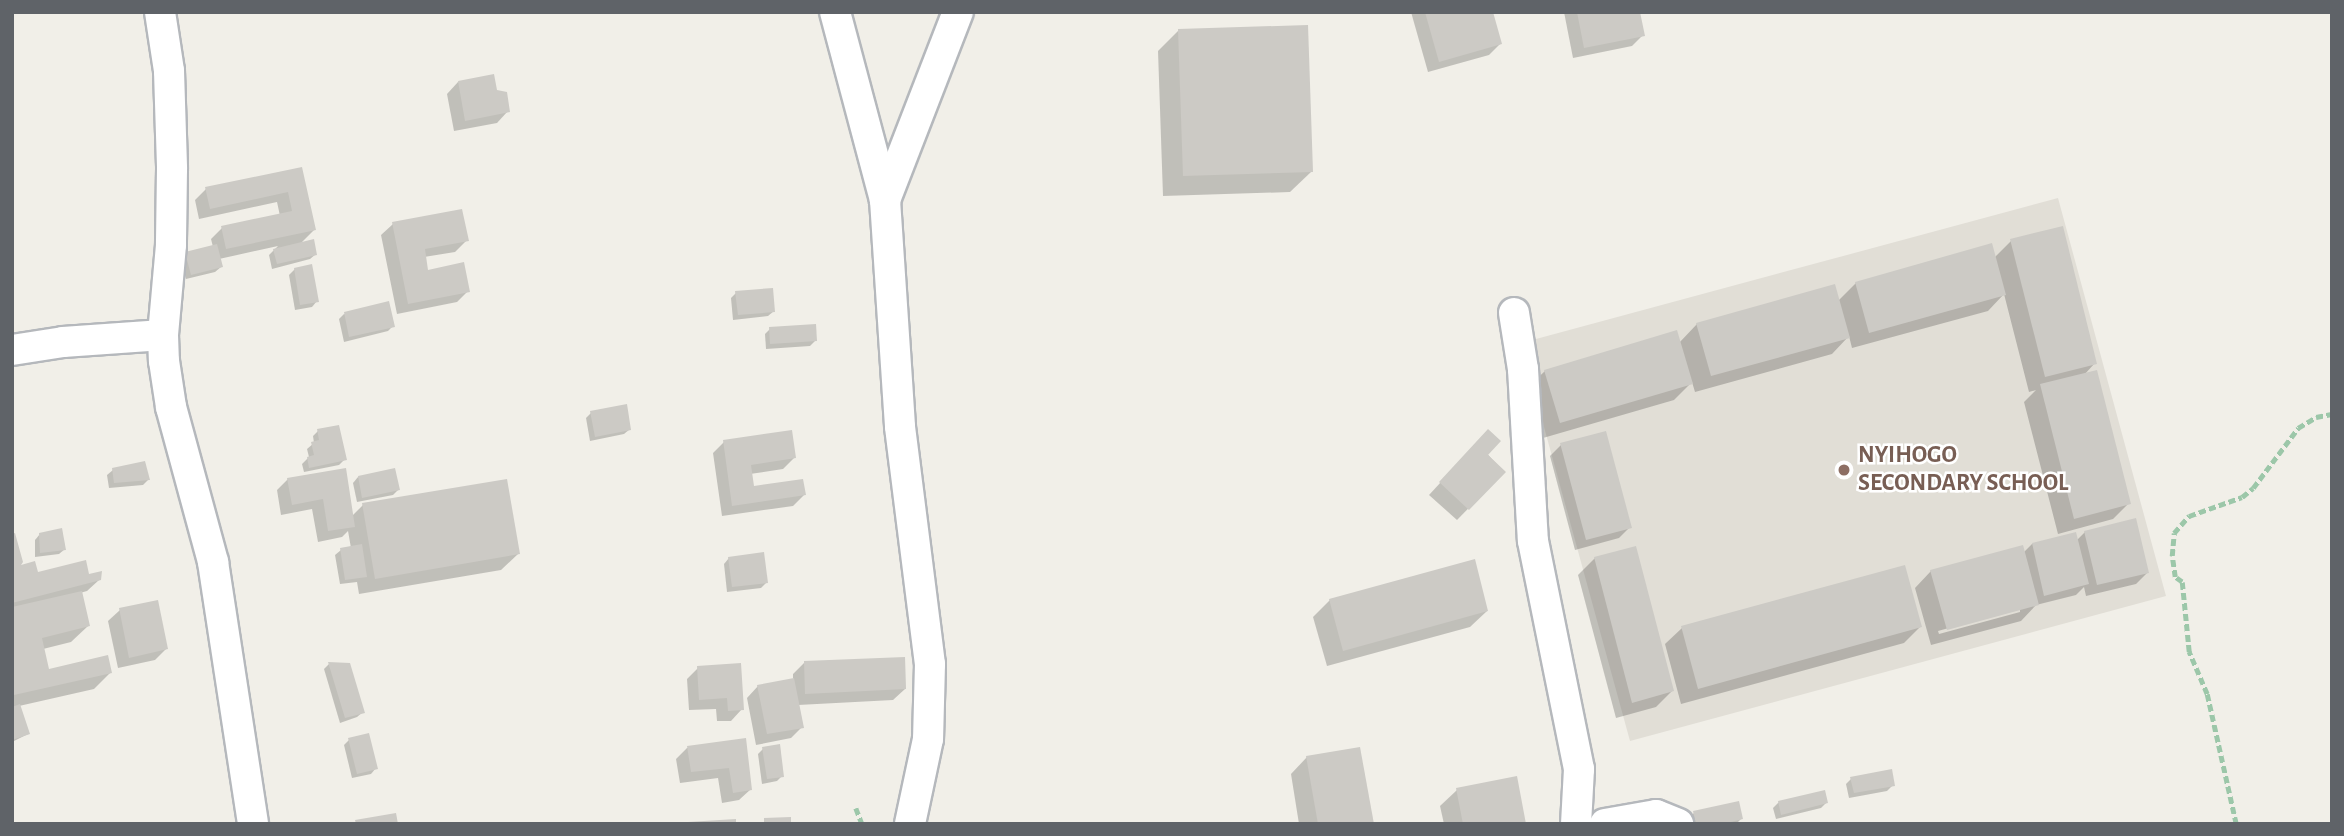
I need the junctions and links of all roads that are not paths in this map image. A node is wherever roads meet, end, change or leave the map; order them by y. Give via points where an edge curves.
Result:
1 (160, 12) edge
2 (835, 12) edge
3 (958, 12) edge
4 (885, 200) junction
5 (1514, 313) dead end
6 (163, 335) junction
7 (12, 350) edge
8 (253, 824) edge
9 (910, 824) edge
10 (1576, 824) edge
11 (1605, 824) edge
12 (1678, 824) edge

1 - 6 street via 169,71 172,169
2 - 4 street
3 - 4 street
4 - 9 street via 900,427 930,664 928,739
5 - 10 street via 1523,369 1533,541 1578,769
6 - 7 street
6 - 8 street via 171,407 213,562
11 - 12 street via 1656,815

